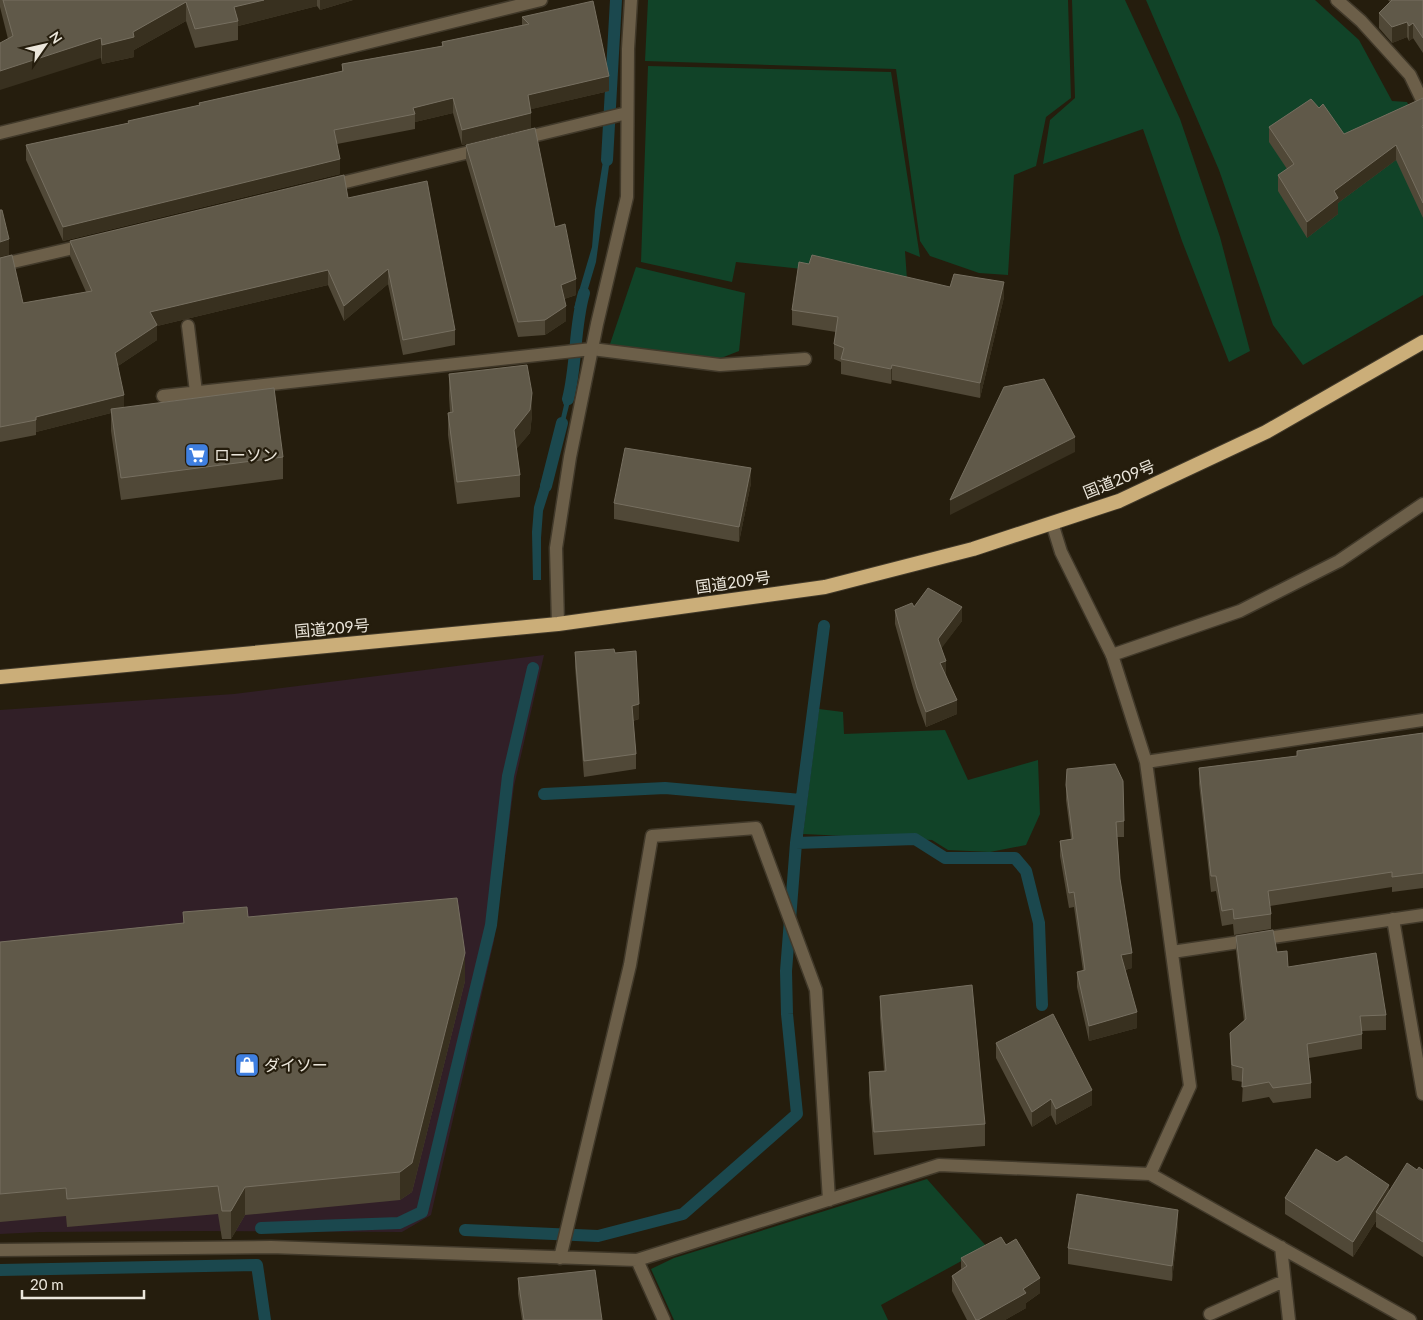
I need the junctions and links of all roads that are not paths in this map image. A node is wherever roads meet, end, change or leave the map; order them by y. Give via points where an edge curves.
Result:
1 (541, 0) edge
2 (631, 0) edge
3 (1337, 0) edge
4 (1423, 102) edge
5 (627, 113) junction
6 (0, 133) edge
7 (512, 141) edge
8 (492, 146) edge
9 (318, 188) edge
10 (96, 242) edge
11 (0, 265) edge
12 (188, 326) dead end
13 (1423, 342) edge
14 (592, 349) junction
15 (805, 359) dead end
16 (196, 392) junction
17 (163, 396) dead end
18 (1423, 504) edge
19 (1052, 523) junction
20 (558, 624) junction
21 (1112, 654) junction
22 (0, 677) edge
23 (1423, 720) edge
24 (1146, 762) junction
25 (1423, 915) edge
26 (1393, 919) junction
27 (1172, 952) junction
28 (1423, 1094) edge
29 (1150, 1174) junction
30 (829, 1200) junction
31 (1281, 1247) junction
32 (0, 1250) edge
33 (560, 1258) junction
34 (637, 1260) junction
35 (1284, 1281) junction
36 (1210, 1314) dead end
37 (664, 1320) edge
38 (1289, 1320) edge
39 (1410, 1320) edge

1 - 6 street
2 - 5 street
3 - 4 street via 1410,74
5 - 7 street
5 - 14 street via 627,197
8 - 9 street
10 - 11 street
12 - 16 street
13 - 19 highway, 国道209号 via 1266,432 1119,501
14 - 15 street via 720,366
14 - 16 street
14 - 20 street via 556,548
16 - 17 street
18 - 21 street via 1339,561 1240,611
19 - 20 highway, 国道209号 via 972,550 825,587
19 - 21 street via 1061,552
20 - 22 highway, 国道209号
21 - 24 street
23 - 24 street
24 - 27 street
25 - 26 street
26 - 27 street
26 - 28 street
27 - 29 street via 1190,1086
29 - 30 street via 939,1164
29 - 31 street
30 - 33 street via 816,990 756,828 652,836 630,965
30 - 34 street
31 - 35 street
31 - 39 street
32 - 33 street via 271,1247
33 - 34 street
34 - 37 street
35 - 36 street
35 - 38 street

